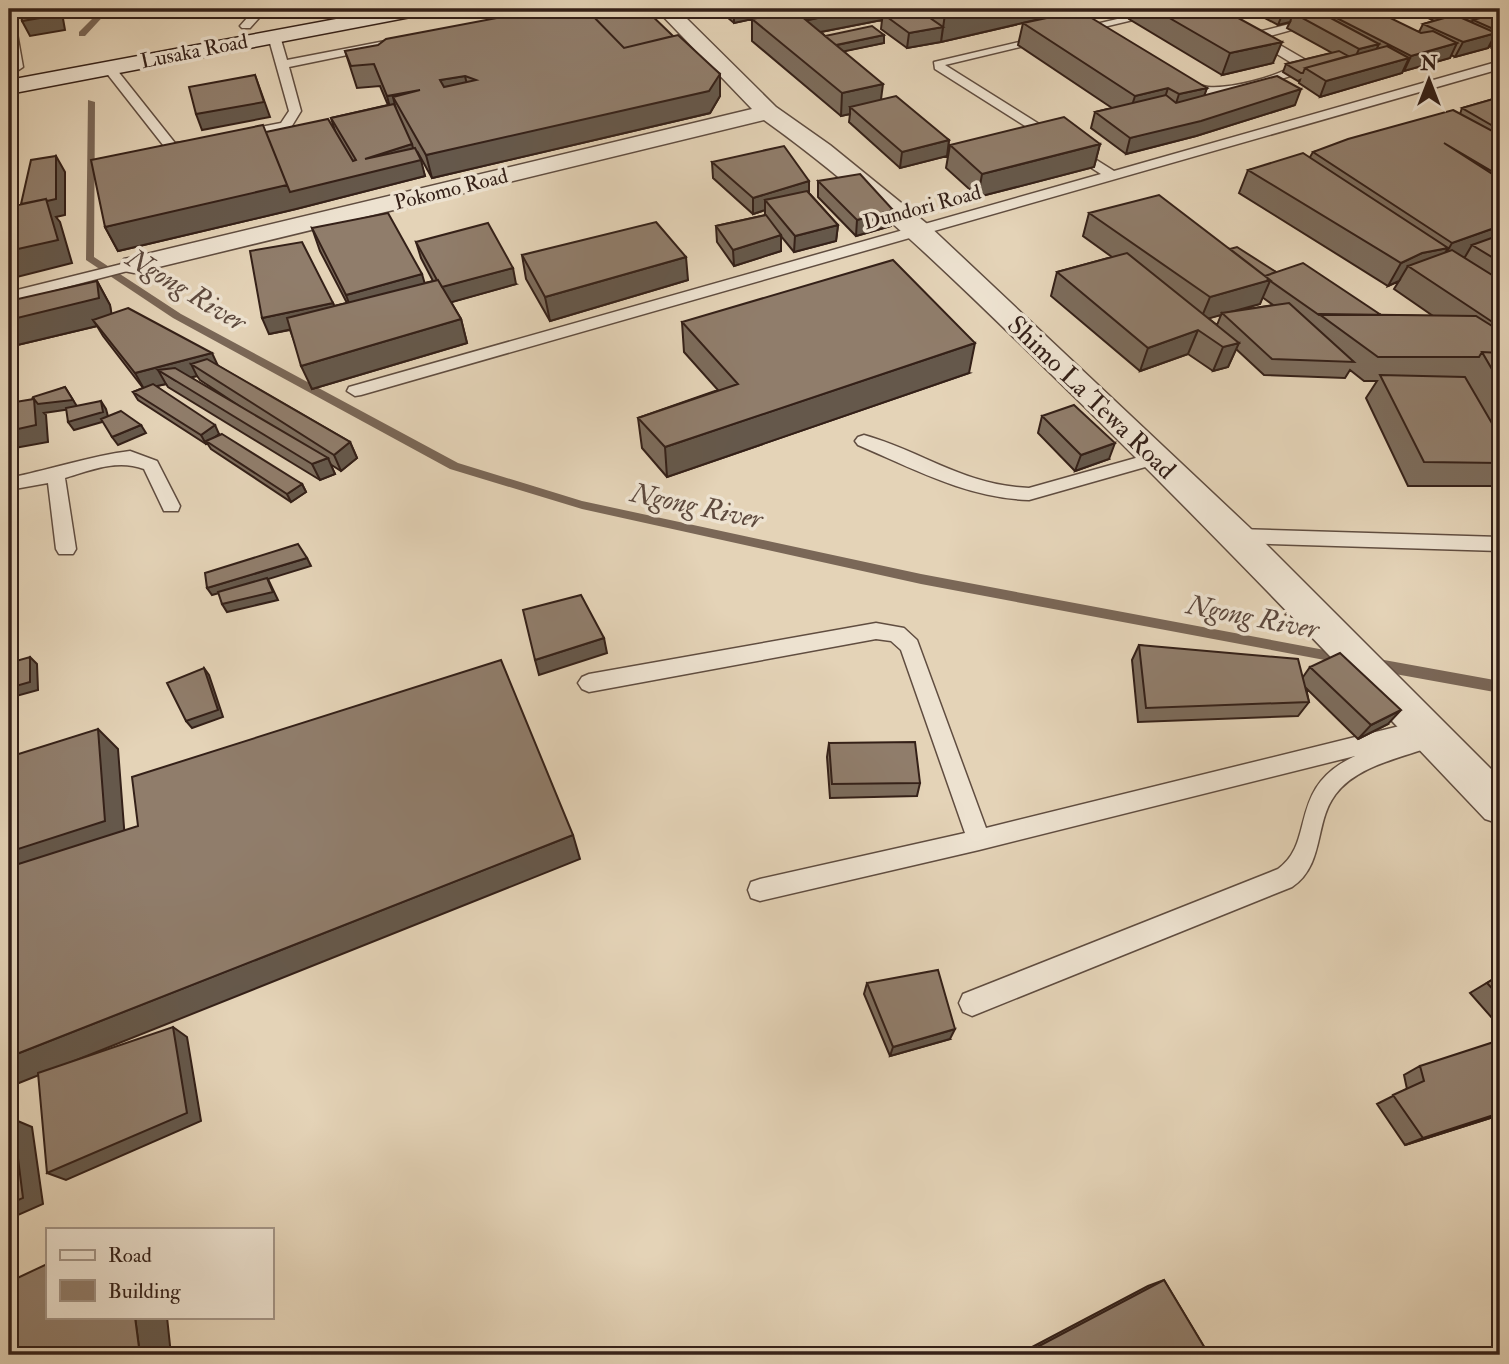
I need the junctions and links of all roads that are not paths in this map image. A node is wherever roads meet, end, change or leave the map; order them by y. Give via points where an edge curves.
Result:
1 (261, 9) edge
2 (334, 9) edge
3 (421, 9) edge
4 (666, 9) edge
5 (1173, 9) edge
6 (1209, 9) edge
7 (1356, 10) edge
8 (1369, 16) edge
9 (9, 22) edge
10 (246, 26) junction
11 (274, 36) junction
12 (1256, 36) junction
13 (414, 38) edge
14 (281, 65) junction
15 (1500, 65) edge
16 (109, 68) junction
17 (11, 74) edge
18 (1170, 76) edge
19 (768, 112) junction
20 (1113, 176) junction
21 (917, 229) junction
22 (134, 265) joint
23 (9, 297) edge
24 (355, 391) dead end
25 (864, 441) dead end
26 (1157, 458) junction
27 (56, 475) junction
28 (9, 484) edge
29 (171, 506) dead end
30 (1237, 536) junction
31 (1500, 544) edge
32 (66, 549) dead end
33 (589, 683) dead end
34 (1428, 732) junction
35 (1500, 806) edge
36 (979, 839) junction
37 (760, 890) dead end
38 (972, 1003) dead end

1 - 10 lane
2 - 10 street, Lusaka Road
3 - 11 street, Lusaka Road
4 - 19 street, Shimo La Tewa Road
5 - 20 lane via 1098,30 940,62 939,66
6 - 12 lane
7 - 8 lane
7 - 12 lane
9 - 17 lane
10 - 17 street, Lusaka Road
11 - 14 lane
11 - 16 street, Lusaka Road
12 - 18 lane via 1300,61 1299,69 1214,93 1192,90
13 - 14 lane
14 - 16 lane via 295,111 285,126 184,148 172,147
15 - 20 lane, Dundori Road
16 - 17 street, Lusaka Road
19 - 21 street, Shimo La Tewa Road
19 - 22 street, Pokomo Road
20 - 21 lane, Dundori Road
21 - 24 lane, Dundori Road
21 - 26 street, Shimo La Tewa Road
22 - 23 lane
25 - 26 lane via 979,488 1008,495 1029,494
26 - 30 street, Shimo La Tewa Road
27 - 28 lane
27 - 29 lane via 130,457 151,465
27 - 32 lane
30 - 31 lane
30 - 34 street, Shimo La Tewa Road
33 - 36 lane via 876,631 897,634 910,646
34 - 35 street, Shimo La Tewa Road
34 - 36 lane
34 - 38 lane via 1333,780 1321,799 1309,844 1296,870 1275,884
36 - 37 lane

